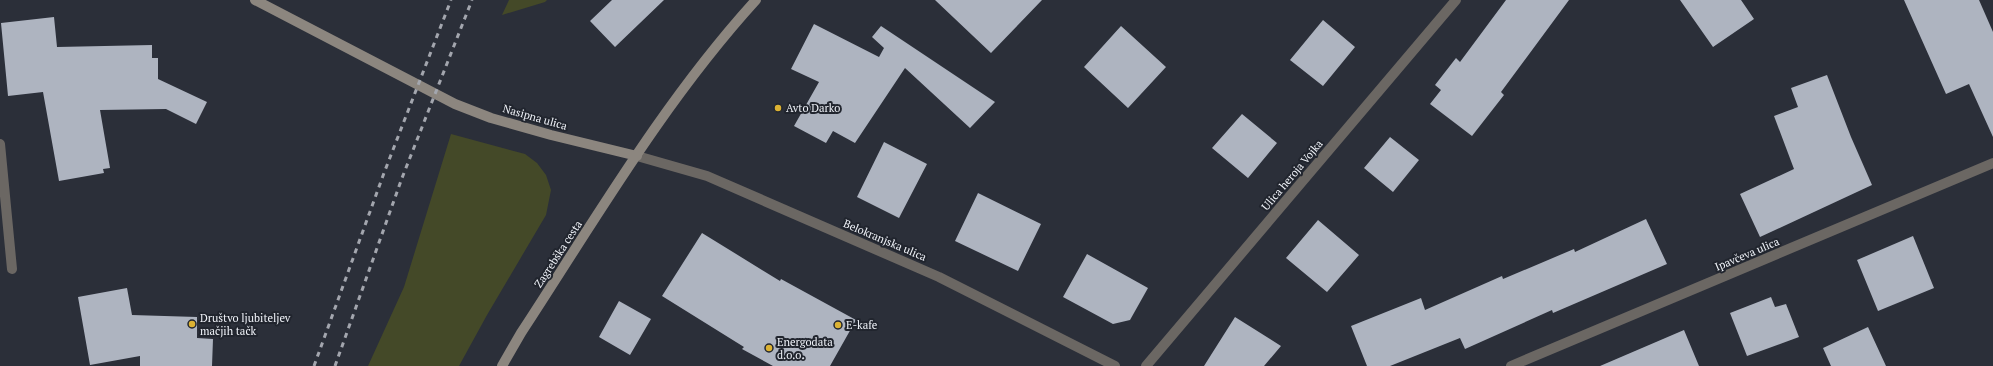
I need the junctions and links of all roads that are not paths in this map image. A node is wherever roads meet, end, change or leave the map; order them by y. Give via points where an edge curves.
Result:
1 (255, 0) edge
2 (756, 0) edge
3 (1456, 0) edge
4 (0, 144) edge
5 (637, 156) junction
6 (1993, 164) edge
7 (12, 269) dead end
8 (502, 366) edge
9 (1115, 366) edge
10 (1146, 366) edge
11 (1511, 366) edge

1 - 5 street, Nasipna ulica via 455,104 491,118
2 - 5 street via 727,32 678,95
3 - 10 street, Ulica heroja Vojka
4 - 7 street
5 - 8 street, Zagrebška cesta
5 - 9 street, Belokranjska ulica via 706,176 939,277
6 - 11 street, Ipavčeva ulica

